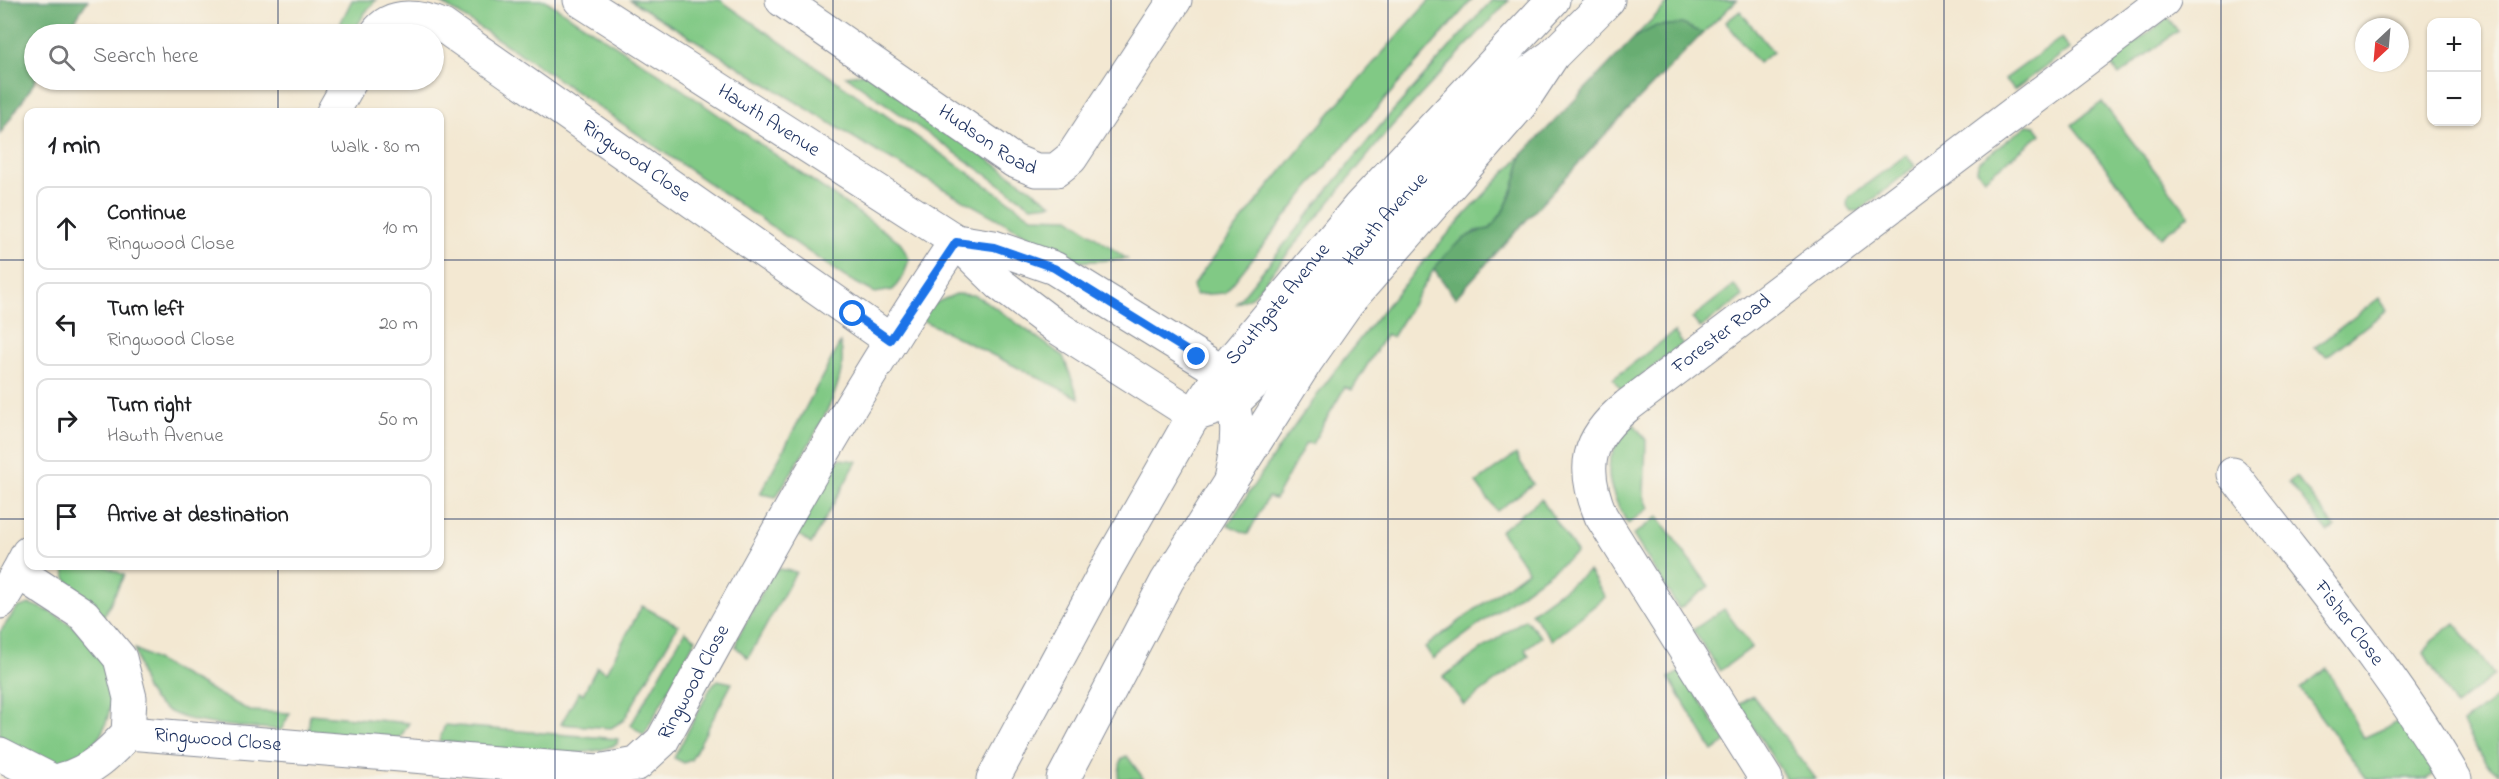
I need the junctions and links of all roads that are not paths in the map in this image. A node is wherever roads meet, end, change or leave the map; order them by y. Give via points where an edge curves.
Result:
1 (580, 0) edge
2 (782, 0) edge
3 (1175, 0) edge
4 (1554, 0) edge
5 (1608, 0) edge
6 (2164, 0) edge
7 (388, 24) edge
8 (438, 24) edge
9 (444, 27) edge
10 (1553, 55) junction
11 (345, 90) edge
12 (335, 108) edge
13 (956, 242) junction
14 (890, 340) junction
15 (1228, 387) junction
16 (1194, 416) junction
17 (2233, 474) dead end
18 (1230, 482) junction
19 (23, 562) edge
20 (32, 570) edge
21 (0, 602) edge
22 (128, 733) junction
23 (0, 754) edge
24 (49, 779) edge
25 (63, 779) edge
26 (993, 779) edge
27 (1064, 779) edge
28 (1766, 779) edge
29 (2455, 779) edge

1 - 13 street, Hawth Avenue
2 - 3 street, Hudson Road via 976,137 1036,170 1056,170 1071,158
4 - 15 street, Southgate Avenue via 1359,207
5 - 10 street
6 - 28 street, Forester Road via 1627,406 1613,417 1595,443 1588,474 1601,516
7 - 8 street, Ringwood Close via 400,19 427,19
9 - 14 street, Ringwood Close
10 - 15 street, Hawth Avenue via 1505,91 1413,187 1253,384
10 - 18 street via 1520,105 1347,303
11 - 12 street
13 - 14 street, Ringwood Close
13 - 15 street, Hawth Avenue via 994,247 1054,268
13 - 16 street, Hawth Avenue via 1000,284 1055,326
14 - 22 street, Ringwood Close via 796,498 662,741 637,764 598,771
15 - 16 street, Southgate Avenue
15 - 18 street via 1238,444
16 - 26 street, Southgate Avenue
17 - 29 street, Fisher Close via 2371,650 2424,725
18 - 27 street via 1142,624
19 - 21 street, Ringwood Close
20 - 22 street, Ringwood Close via 84,615 120,658 130,698
22 - 25 street, Ringwood Close via 108,755 76,776
23 - 24 street

